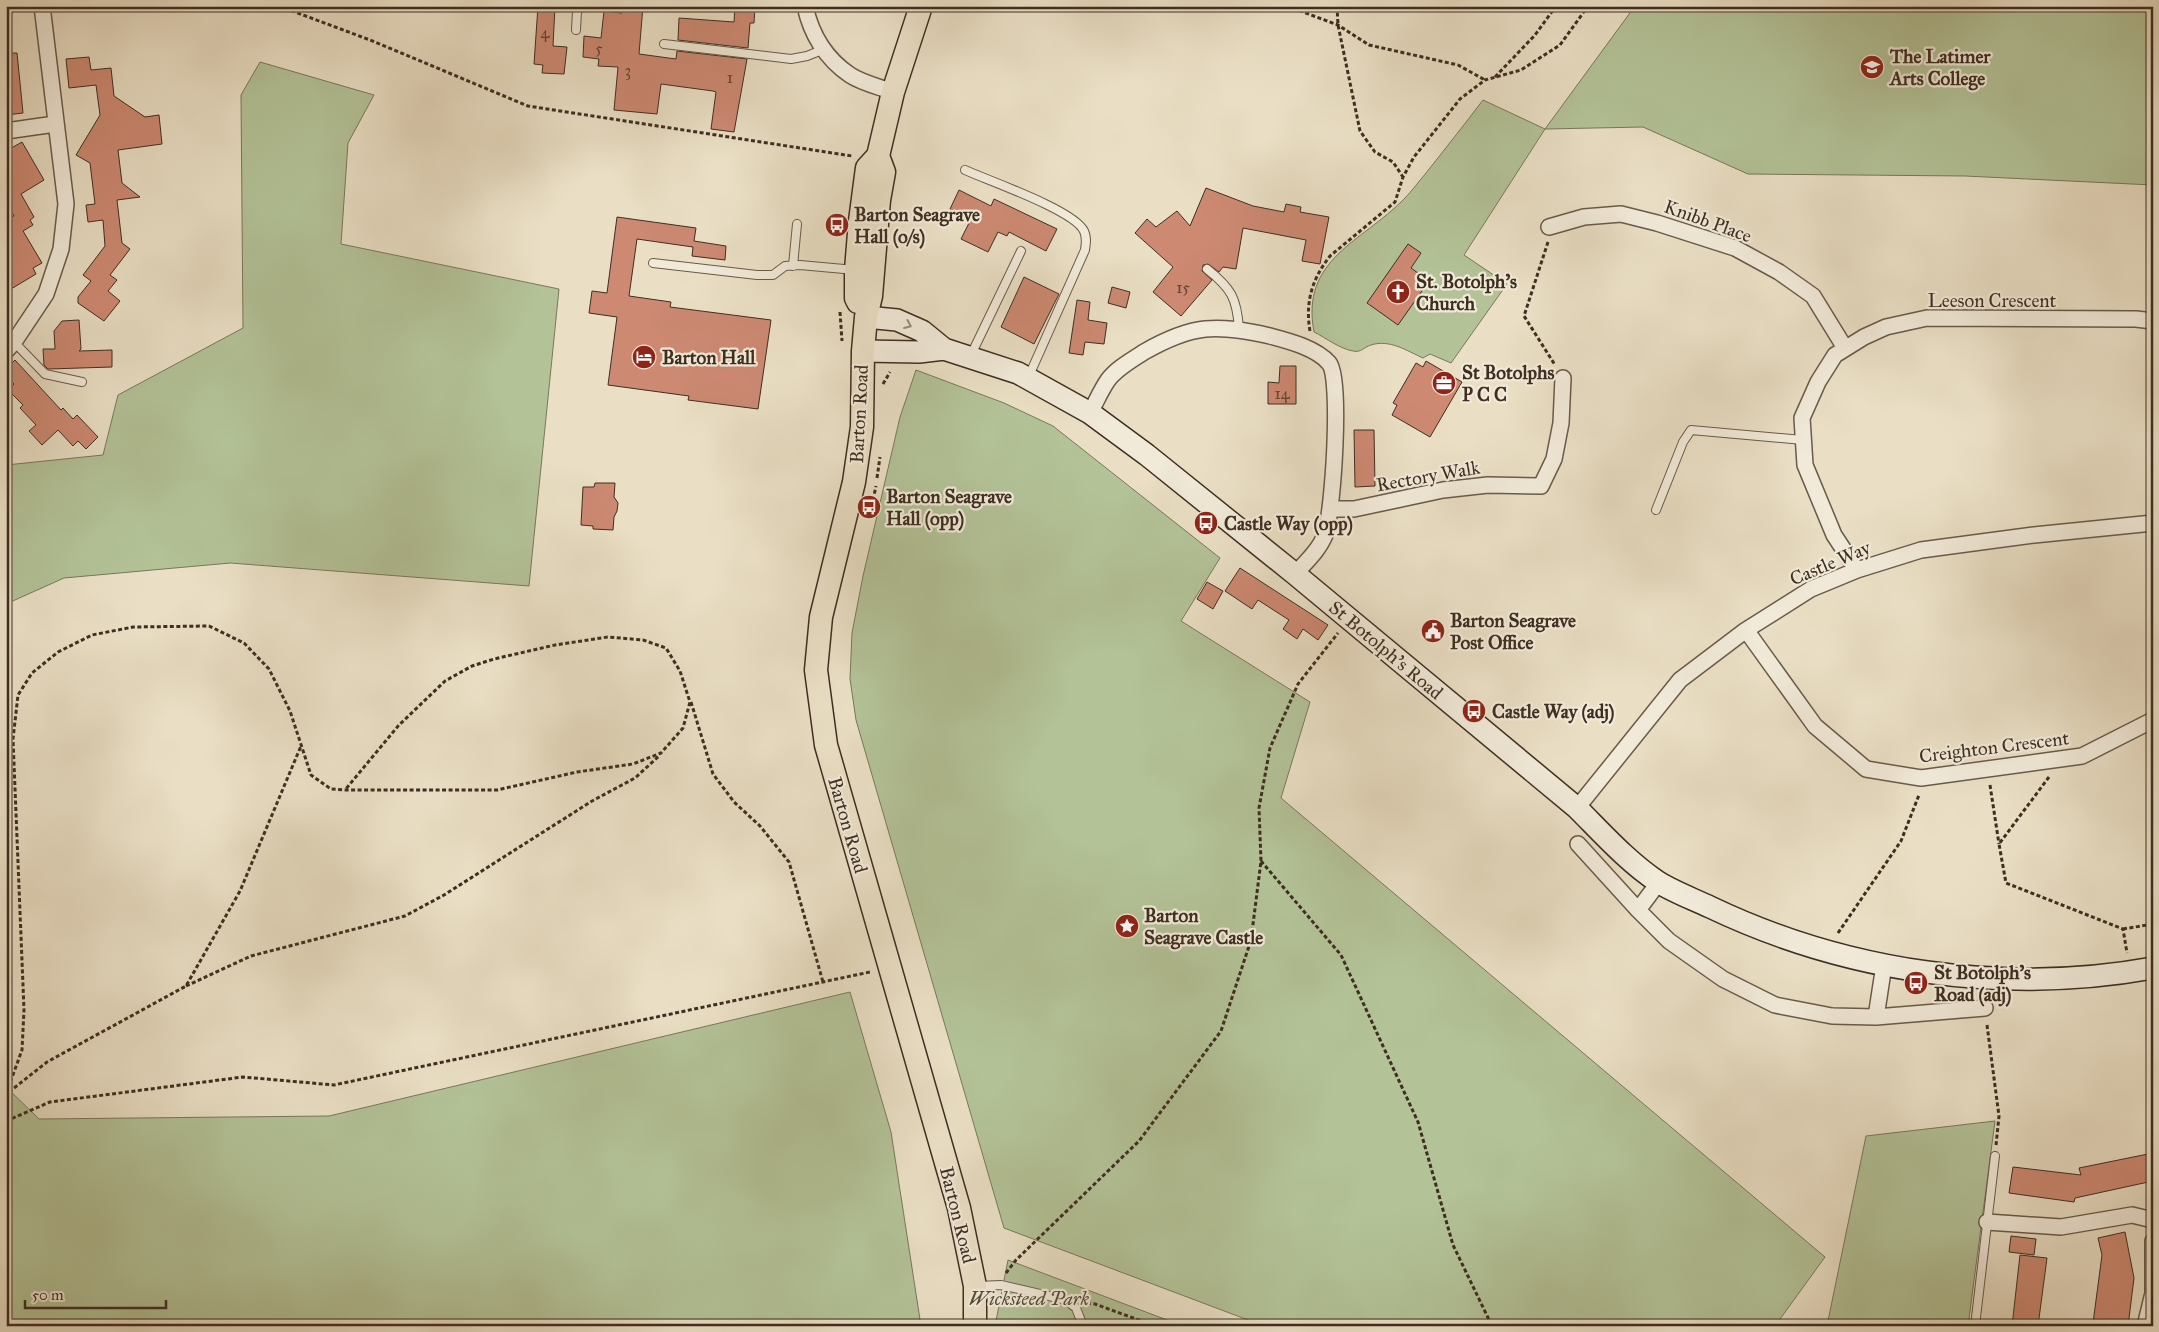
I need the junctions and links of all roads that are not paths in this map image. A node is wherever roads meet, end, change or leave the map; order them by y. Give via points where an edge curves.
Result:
1 (42, 6) edge
2 (583, 6) edge
3 (804, 6) edge
4 (921, 6) edge
5 (576, 30) dead end
6 (664, 44) dead end
7 (822, 50) junction
8 (894, 92) junction
9 (55, 124) junction
10 (6, 131) edge
11 (965, 170) dead end
12 (797, 224) dead end
13 (1549, 227) road end
14 (1021, 251) dead end
15 (653, 263) dead end
16 (793, 266) junction
17 (1207, 269) dead end
18 (864, 271) junction
19 (866, 316) junction
20 (2153, 321) edge
21 (1239, 329) junction
22 (10, 347) edge
23 (1845, 348) junction
24 (944, 349) junction
25 (863, 351) junction
26 (970, 357) junction
27 (1028, 378) junction
28 (1564, 378) road end
29 (82, 382) dead end
30 (1090, 413) junction
31 (1804, 440) junction
32 (1330, 509) junction
33 (1656, 510) dead end
34 (2153, 523) edge
35 (1857, 570) junction
36 (1295, 574) junction
37 (1746, 630) junction
38 (2153, 720) edge
39 (1577, 808) junction
40 (1578, 844) dead end
41 (1659, 882) junction
42 (1638, 910) junction
43 (1884, 965) junction
44 (2153, 968) edge
45 (1985, 1008) road end
46 (1876, 1017) junction
47 (1995, 1156) road end
48 (2153, 1220) edge
49 (1987, 1222) junction
50 (2153, 1241) edge
51 (975, 1286) junction
52 (975, 1326) edge
53 (1084, 1326) edge
54 (1974, 1326) edge
55 (2145, 1326) edge

1 - 9 street
2 - 5 lane via 577,11
3 - 7 street
4 - 8 main road, Barton Road
6 - 7 lane via 791,59
7 - 8 street via 851,76
8 - 18 main road, Barton Road via 867,157
9 - 10 street
9 - 22 street via 66,204 61,249 46,294
11 - 27 lane via 1064,212 1084,230 1085,250
12 - 16 lane
13 - 23 street, Knibb Place via 1584,217 1621,214 1735,248 1813,296
14 - 26 lane
15 - 16 lane via 757,275 773,275 785,266
16 - 18 lane
17 - 21 lane via 1230,291 1238,309
18 - 19 main road, Barton Road via 856,298
19 -> 24 street, St Botolph's Road via 897,320 922,331
19 - 25 main road, Barton Road
20 - 23 street, Leeson Crescent via 1928,318 1886,327
21 - 30 street via 1199,328 1158,344 1117,370
21 - 32 street via 1313,351 1330,364 1335,382 1336,422
22 - 29 lane via 45,374
23 - 31 street, Leeson Crescent via 1835,355 1818,382 1802,418
24 - 25 street, St Botolph's Road
24 - 26 street, St Botolph's Road
25 - 51 main road, Barton Road via 862,427 856,473 821,617 816,670 826,745 959,1208
26 - 27 street, St Botolph's Road
27 - 30 street, St Botolph's Road
28 - 32 street, Rectory Walk via 1561,423 1554,459 1541,486 1488,484 1354,509
30 - 36 street, St Botolph's Road
31 - 33 lane via 1692,430
31 - 35 street, Leeson Crescent via 1805,465 1819,502 1834,535
32 - 36 street via 1319,546
34 - 35 street, Castle Way via 1921,550
35 - 37 street, Castle Way via 1811,589
36 - 39 street, St Botolph's Road
37 - 38 street, Creighton Crescent via 1815,726 1866,768 1926,778 2082,756
37 - 39 street, Castle Way via 1680,680
39 - 41 street, St Botolph's Road via 1620,851
40 - 42 street
41 - 42 street
41 - 43 street, St Botolph's Road via 1744,923 1800,943
42 - 46 street via 1668,941 1723,980 1775,1005 1832,1016
43 - 44 street, St Botolph's Road via 1977,978 2042,980
43 - 46 street
45 - 46 street
47 - 49 lane
48 - 49 street via 2132,1215 2061,1226
49 - 54 lane
50 - 55 street via 2153,1293
51 - 52 main road, Barton Road
51 - 53 lane via 1001,1285 1066,1300 1076,1308

